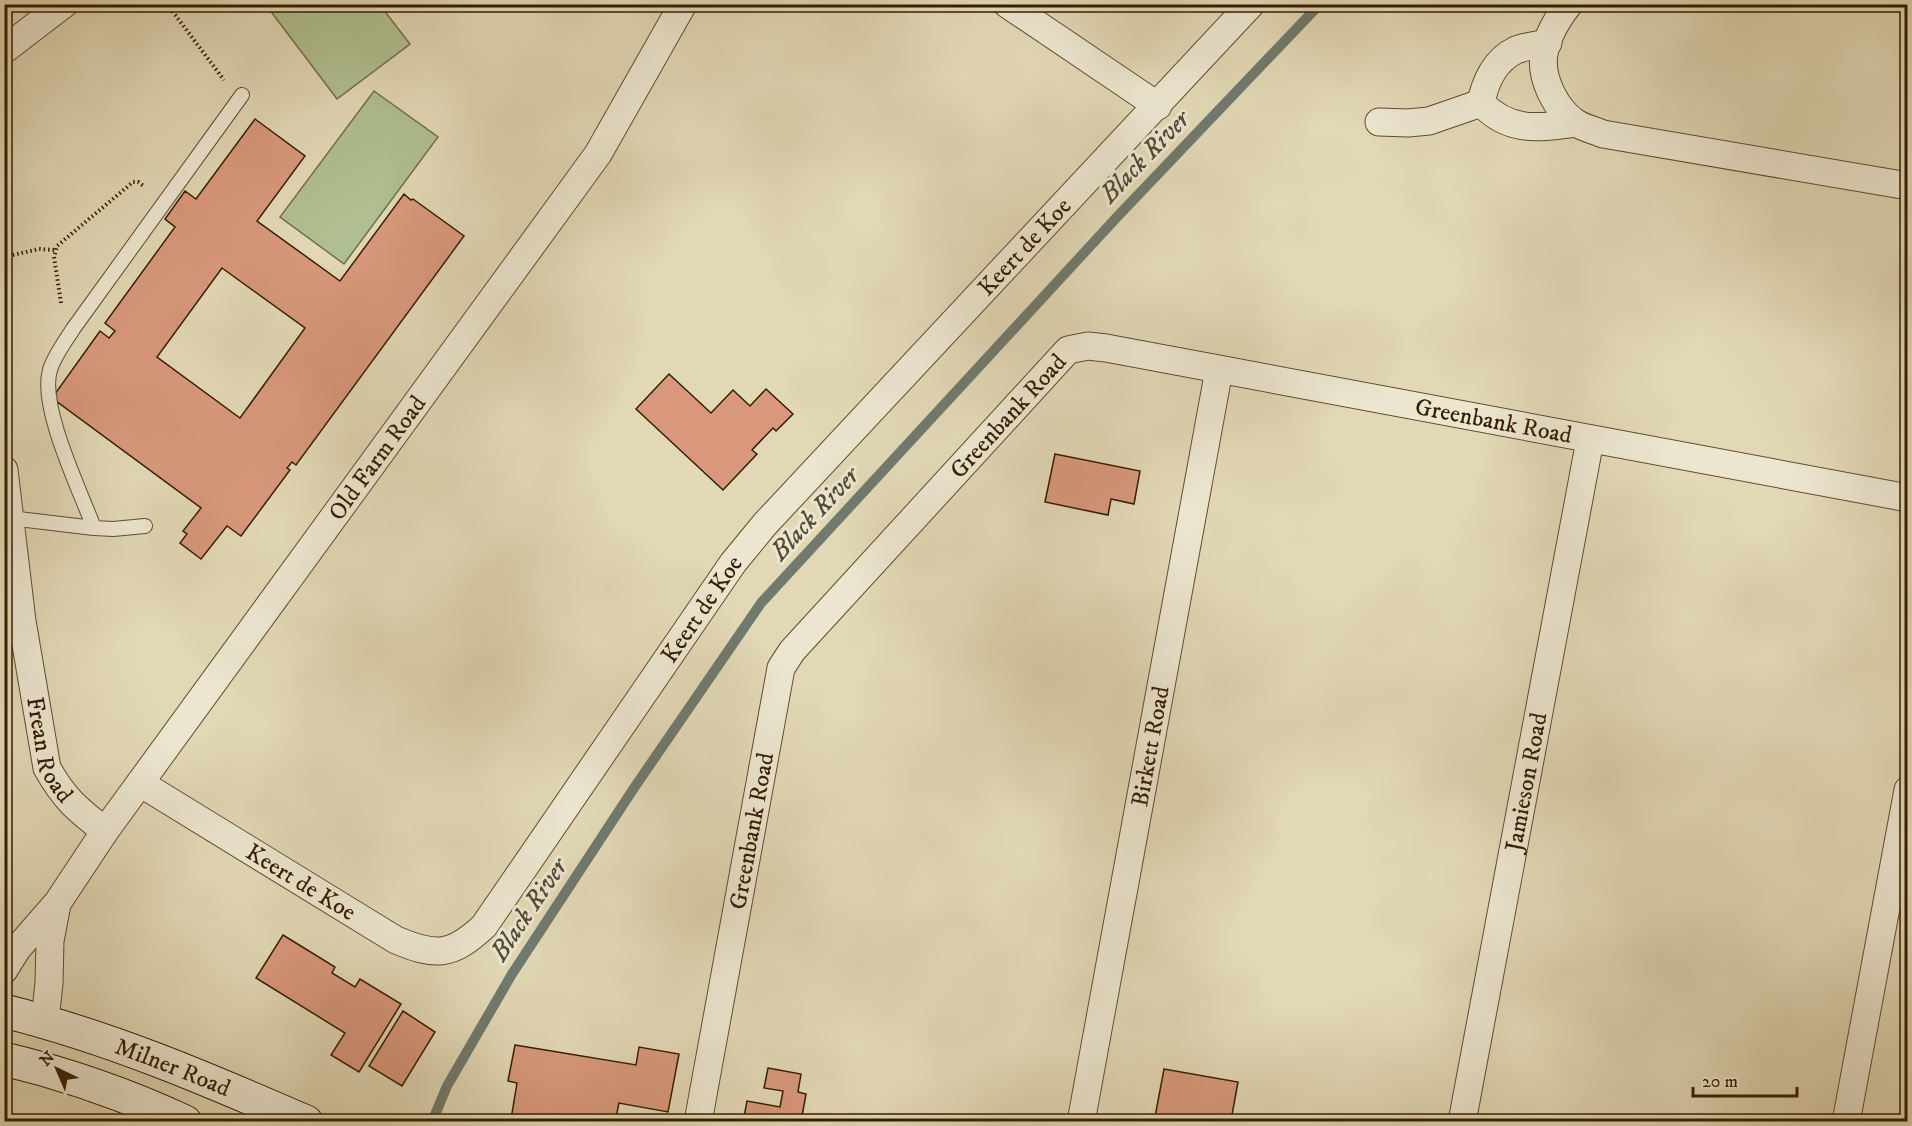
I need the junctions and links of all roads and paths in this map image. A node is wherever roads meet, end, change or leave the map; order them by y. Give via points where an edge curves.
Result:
1 (64, 4) edge
2 (167, 4) edge
3 (683, 4) edge
4 (1007, 4) edge
5 (1251, 4) edge
6 (1569, 4) edge
7 (1548, 43) junction
8 (4, 50) edge
9 (240, 97) joint
10 (1480, 103) junction
11 (1158, 106) junction
12 (1379, 122) dead end
13 (1576, 123) junction
14 (1908, 186) edge
15 (148, 189) dead end
16 (55, 250) junction
17 (4, 257) edge
18 (62, 310) dead end
19 (1218, 370) junction
20 (1590, 440) junction
21 (4, 470) edge
22 (1908, 498) edge
23 (10, 518) junction
24 (145, 526) dead end
25 (94, 528) junction
26 (13, 623) edge
27 (140, 783) junction
28 (1908, 790) edge
29 (105, 831) junction
30 (58, 902) junction
31 (4, 970) edge
32 (4, 1011) edge
33 (45, 1021) junction
34 (4, 1059) edge
35 (185, 1122) edge
36 (306, 1122) edge
37 (698, 1122) edge
38 (1081, 1122) edge
39 (1462, 1122) edge
40 (1846, 1122) edge

1 - 8 street
2 - 9 path
3 - 27 street, Old Farm Road via 598,154
4 - 11 street
5 - 11 street, Keert de Koe
6 - 7 street
7 - 10 street via 1516,50 1502,61 1490,74
7 - 13 street via 1544,55 1546,81 1558,105
9 - 25 lane via 73,329 51,368 47,387 56,430
10 - 12 street via 1429,121
10 - 13 street via 1498,119 1517,125
11 - 27 street, Keert de Koe via 765,524 733,563 484,926 467,942 442,952 418,949 396,940
13 - 14 street via 1602,134
15 - 16 path via 133,182
16 - 17 path via 39,249
16 - 18 path
19 - 20 street, Greenbank Road
19 - 37 street, Greenbank Road via 1106,348 1068,350 792,651 781,668
19 - 38 street, Birkett Road
20 - 22 street, Greenbank Road
20 - 39 street, Jamieson Road
21 - 23 street, Frean Road
23 - 25 lane
23 - 26 street, Frean Road
24 - 25 lane
26 - 29 street, Frean Road via 47,768 71,804
27 - 29 street, Old Farm Road
28 - 40 street
29 - 30 street, Old Farm Road
30 - 31 street, Old Farm Road via 31,931
30 - 33 street, Old Farm Road via 50,941
32 - 33 main road, Milner Road
33 - 36 main road, Milner Road via 182,1068
34 - 35 main road, Milner Road via 65,1075

